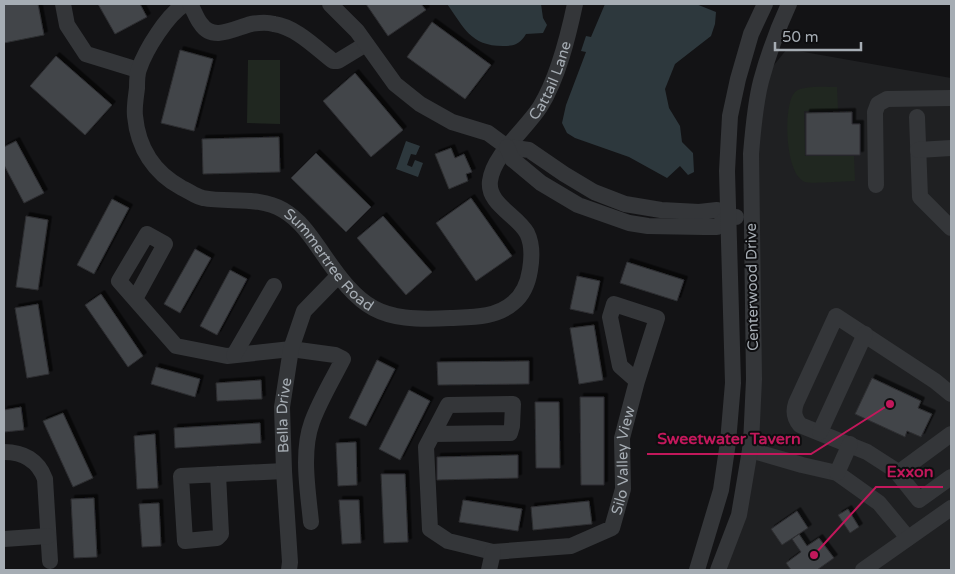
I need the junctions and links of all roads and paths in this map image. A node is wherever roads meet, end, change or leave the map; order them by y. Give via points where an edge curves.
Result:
1 (63, 4) edge
2 (185, 4) edge
3 (190, 4) edge
4 (330, 4) edge
5 (575, 4) edge
6 (766, 4) edge
7 (789, 4) edge
8 (366, 44) junction
9 (138, 70) junction
10 (951, 98) edge
11 (951, 106) edge
12 (917, 117) dead end
13 (508, 147) junction
14 (951, 148) edge
15 (918, 150) junction
16 (876, 185) dead end
17 (751, 216) junction
18 (728, 217) junction
19 (951, 228) edge
20 (338, 276) junction
21 (274, 286) dead end
22 (135, 299) junction
23 (864, 334) junction
24 (291, 348) junction
25 (234, 355) junction
26 (637, 381) junction
27 (951, 394) edge
28 (820, 432) junction
29 (433, 434) dead end
30 (951, 434) edge
31 (850, 444) junction
32 (750, 450) junction
33 (4, 452) edge
34 (307, 464) junction
35 (284, 468) junction
36 (837, 473) junction
37 (898, 473) junction
38 (218, 474) junction
39 (951, 477) edge
40 (951, 508) edge
41 (311, 522) dead end
42 (48, 536) junction
43 (908, 538) junction
44 (4, 539) edge
45 (493, 552) junction
46 (50, 561) dead end
47 (289, 570) edge
48 (489, 570) edge
49 (697, 570) edge
50 (718, 570) edge
51 (863, 570) edge

1 - 9 street via 67,25 86,54
2 - 9 street, Summertree Road via 156,36
3 - 8 street via 201,26 210,32 253,24 275,24 292,30 333,61
4 - 8 street
5 - 13 street, Cattail Lane via 563,50 540,106
6 - 18 street, Centerwood Drive via 751,34 730,116
7 - 17 street, Centerwood Drive via 761,81 751,154
8 - 13 street via 395,84 420,104 452,122 488,134
9 - 20 street, Summertree Road via 134,115 143,151 167,180 201,198 263,202 282,210 303,226
10 - 11 street
10 - 16 street via 887,99 878,104 875,112
12 - 15 street
13 - 18 street via 529,150 594,192 625,204 661,210 717,210
13 - 20 street, Summertree Road via 489,183 492,194 527,233 532,247 529,279 513,304 494,314 476,317 412,319 387,315 359,299
14 - 15 street
15 - 19 street via 920,197
17 - 18 street
17 - 32 street, Centerwood Drive via 754,379
18 - 49 street, Centerwood Drive via 733,383 729,432 721,490
20 - 24 street, Bella Drive via 304,311
21 - 25 street
22 - 22 street via 119,281 147,234 165,244
22 - 25 street via 176,346
23 - 27 street
23 - 28 street
23 - 28 street via 836,316 796,403 795,418 800,425
24 - 25 street
24 - 34 street via 343,359 312,423
24 - 35 street, Bella Drive via 282,407
26 - 26 street, Silo Valley View via 657,318 614,304 610,317 620,366
26 - 45 street, Silo Valley View via 622,438 623,489 612,528 572,546
28 - 31 street
29 - 45 street, Silo Valley View via 426,448 430,529 448,541
30 - 37 street
31 - 36 street
31 - 37 street
32 - 36 street
32 - 50 street, Centerwood Drive via 739,514
33 - 42 street via 24,455 42,469
34 - 35 street
34 - 41 street
35 - 38 street
35 - 47 street, Bella Drive
36 - 43 street via 878,503
37 - 39 street via 918,500
38 - 38 street via 181,476 186,541 217,538 221,534
40 - 43 street
42 - 44 street
42 - 46 street
43 - 51 street
45 - 48 street

